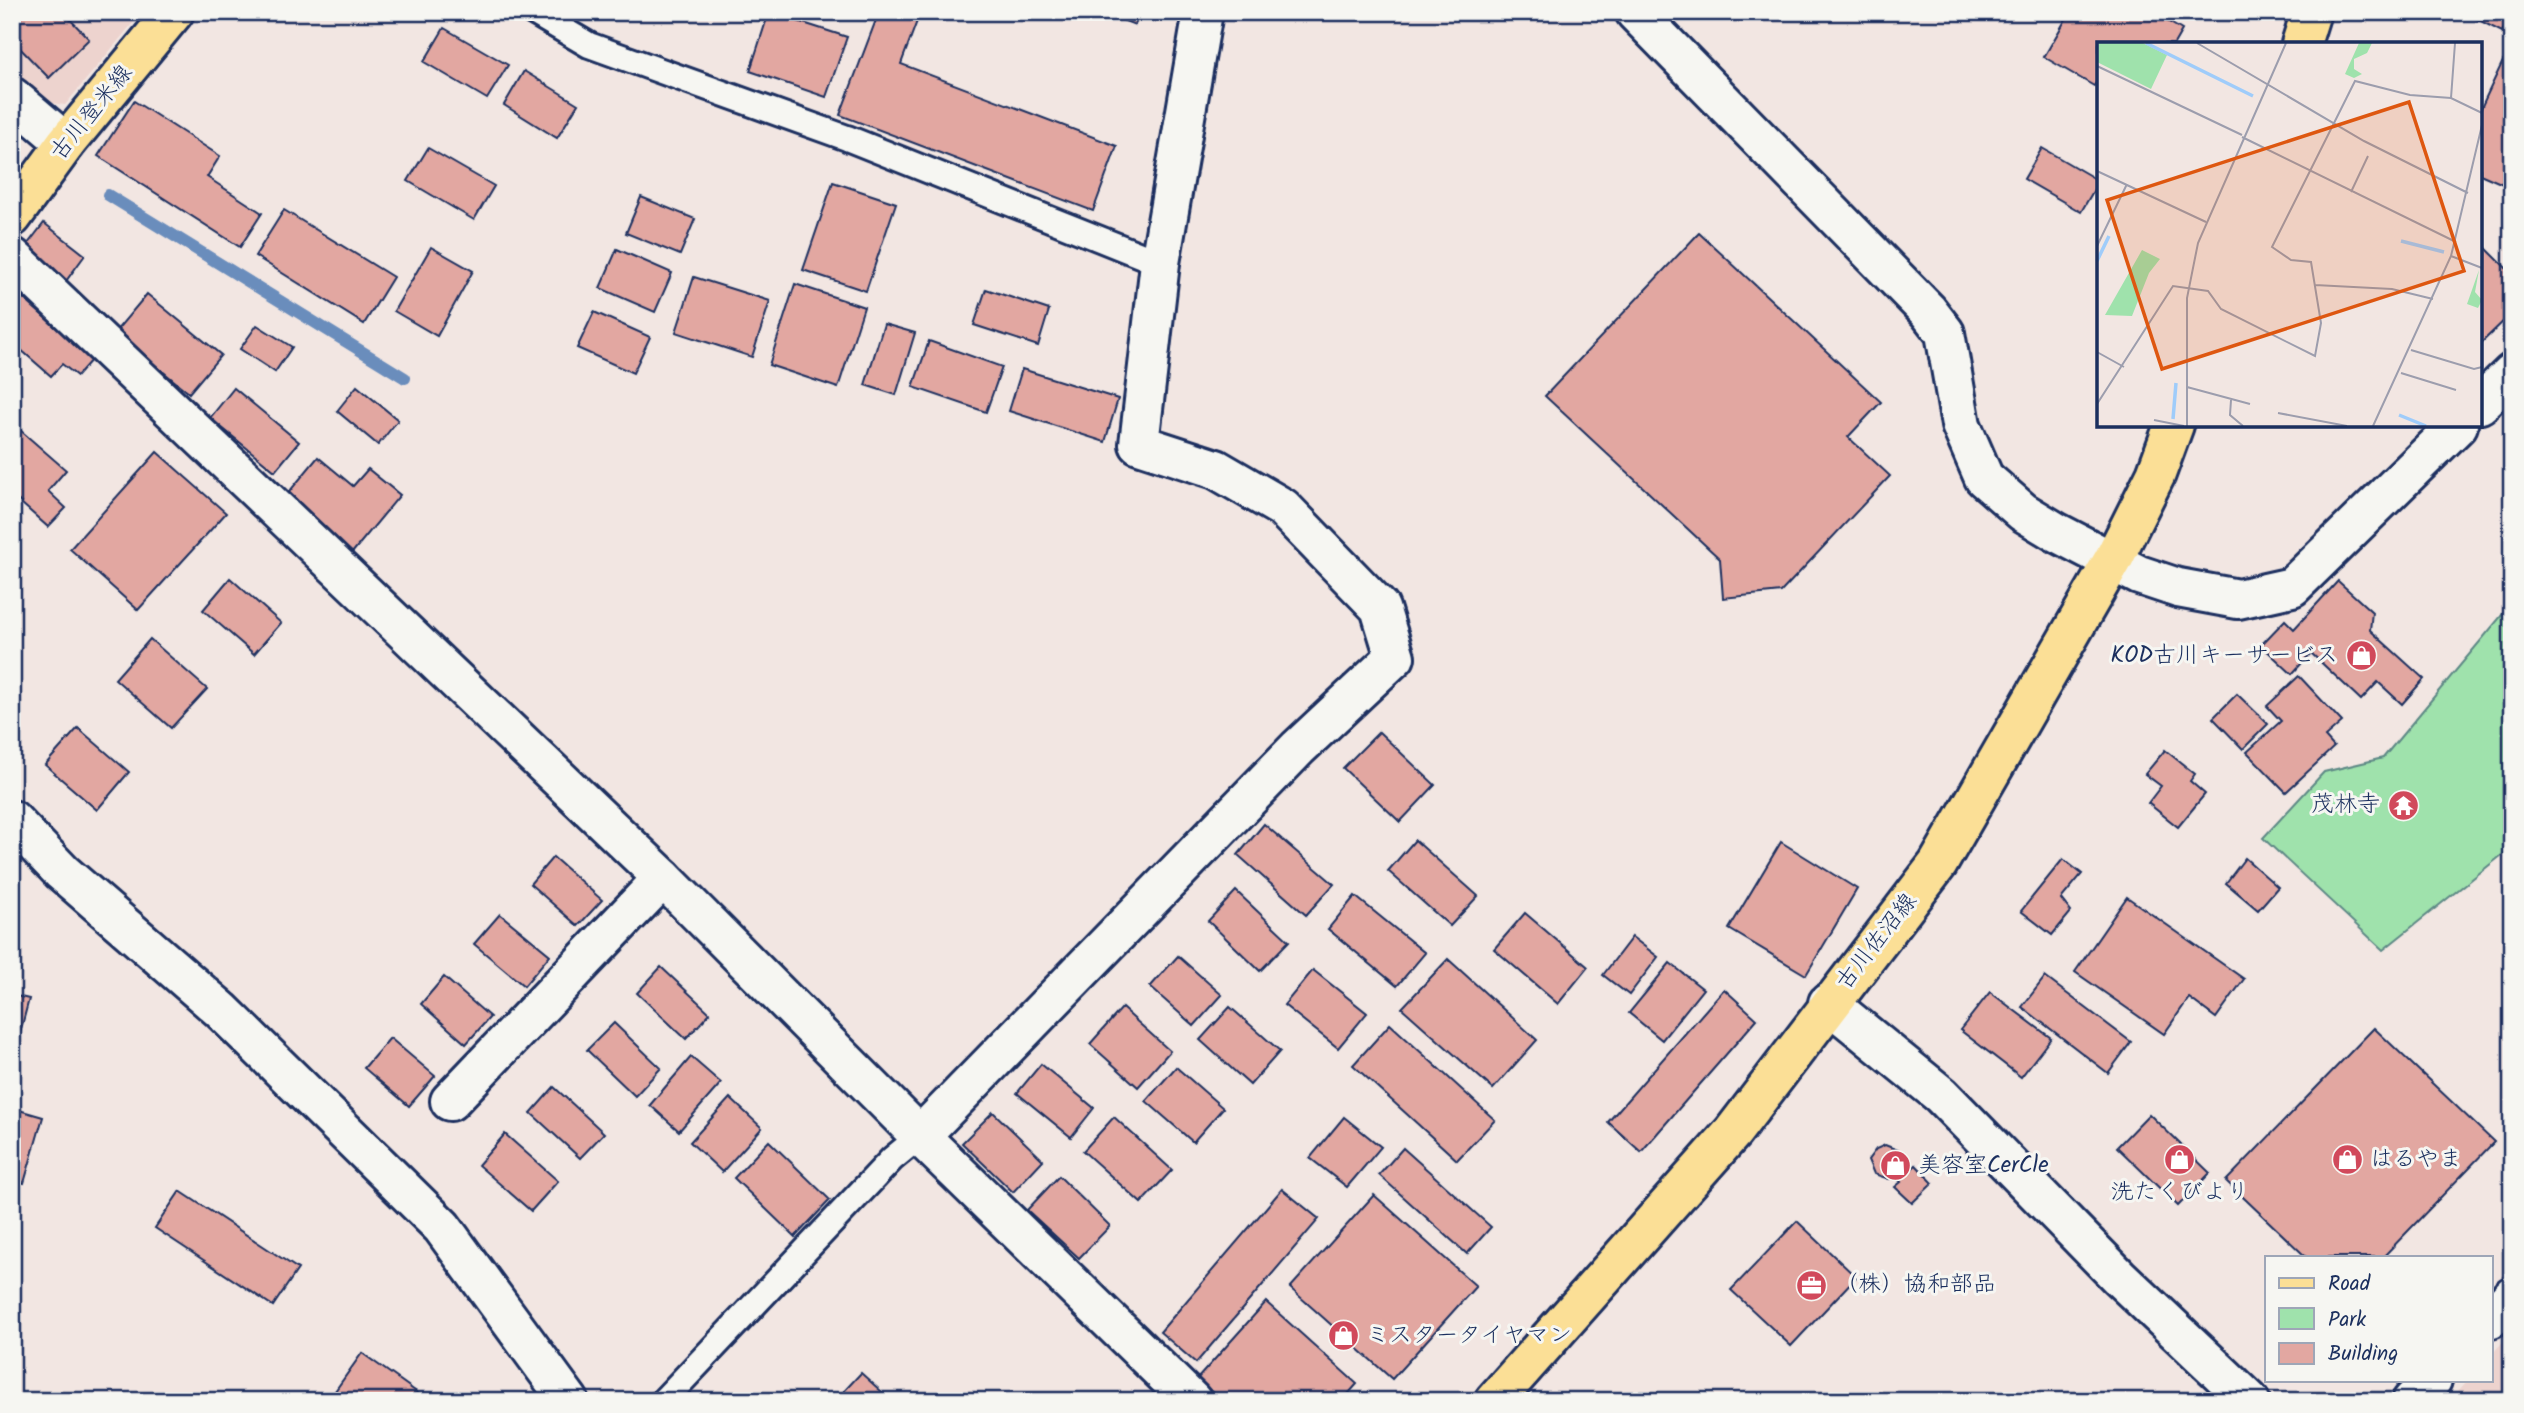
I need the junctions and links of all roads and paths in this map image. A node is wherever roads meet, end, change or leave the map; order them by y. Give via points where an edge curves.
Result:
1 (174, 12) edge
2 (533, 12) edge
3 (1203, 12) edge
4 (1635, 12) edge
5 (2311, 12) edge
6 (2302, 42) edge
7 (12, 97) edge
8 (66, 144) junction
9 (12, 217) edge
10 (12, 257) edge
11 (1160, 263) junction
12 (2512, 373) edge
13 (2482, 402) edge
14 (2173, 427) edge
15 (2456, 427) edge
16 (2113, 560) junction
17 (12, 820) edge
18 (663, 878) junction
19 (1828, 1003) junction
20 (450, 1101) dead end
21 (920, 1136) junction
22 (2512, 1296) edge
23 (2492, 1317) edge
24 (2430, 1382) edge
25 (569, 1401) edge
26 (663, 1401) edge
27 (1192, 1401) edge
28 (1494, 1401) edge
29 (2250, 1401) edge
30 (2412, 1401) edge

1 - 8 main road, 古川登米線
2 - 11 lane via 589,45 847,138
3 - 11 street
4 - 16 street via 1945,333 1961,425 1984,478 2023,512
5 - 6 main road
7 - 8 street
8 - 9 main road, 古川登米線
10 - 18 street
11 - 21 street via 1139,444 1216,469 1283,508 1380,608 1395,657 1298,748
12 - 13 street
14 - 16 main road, 古川佐沼線 via 2156,474
15 - 16 street via 2292,587 2238,599 2178,588
16 - 19 main road, 古川佐沼線 via 1938,863
17 - 25 street via 62,872 221,1010 442,1227
18 - 20 street
18 - 21 street
19 - 28 main road, 古川佐沼線 via 1733,1132
19 - 29 street via 1941,1095
21 - 26 lane via 892,1158
21 - 27 street
22 - 23 street
24 - 30 street

